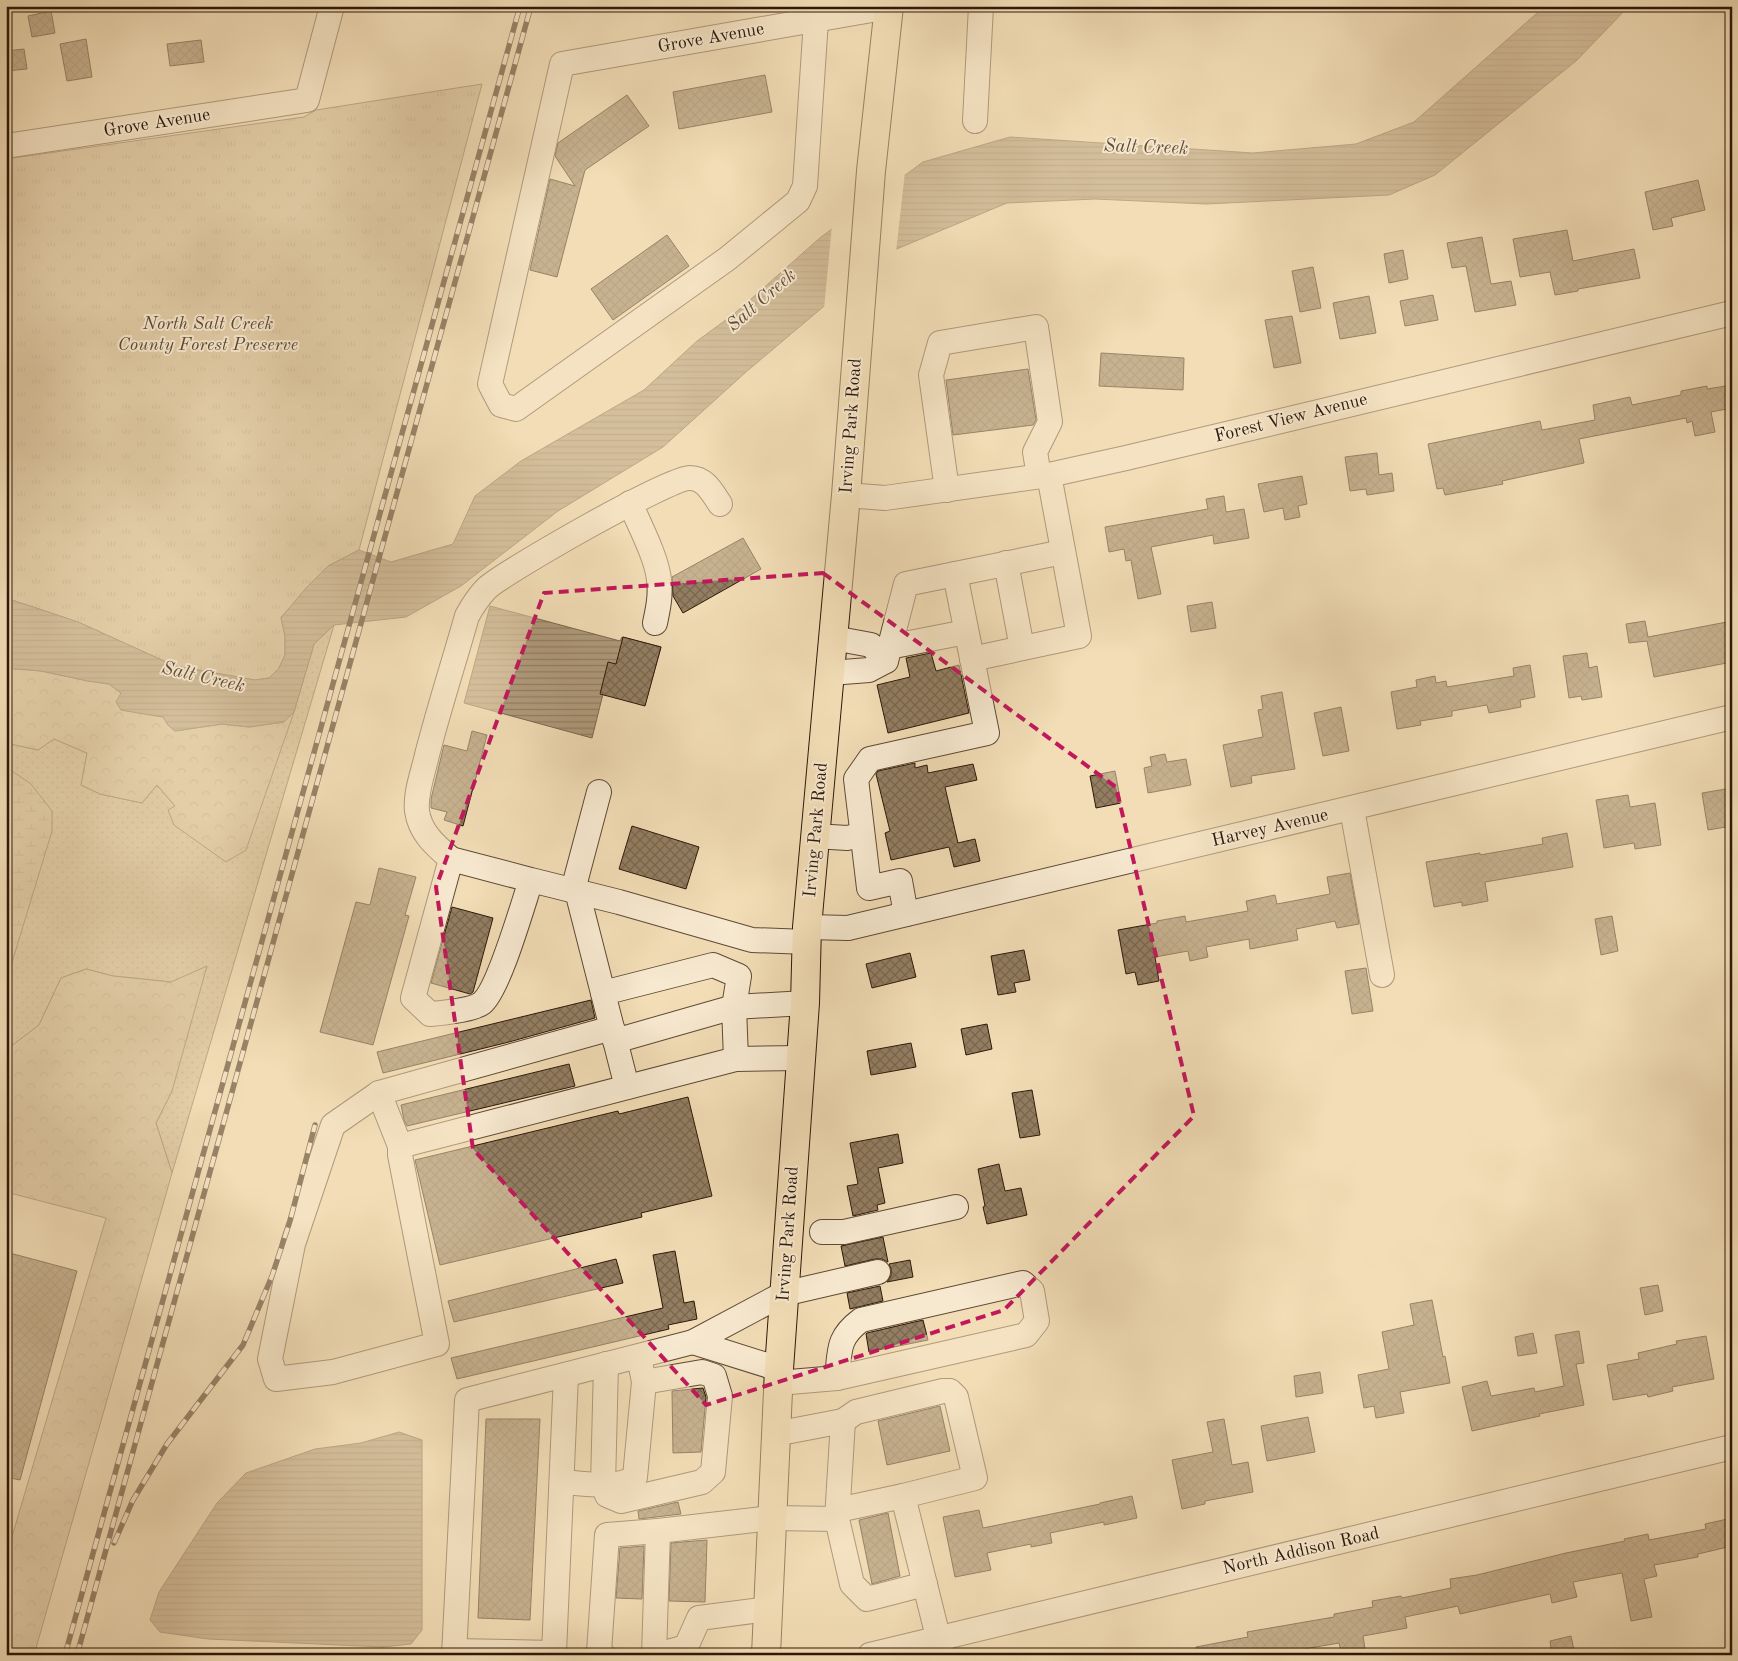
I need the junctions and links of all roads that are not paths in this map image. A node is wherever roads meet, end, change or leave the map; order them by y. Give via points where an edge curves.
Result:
1 (332, 6) edge
2 (981, 6) edge
3 (889, 7) edge
4 (816, 20) junction
5 (975, 121) dead end
6 (6, 146) edge
7 (1732, 312) edge
8 (1044, 476) junction
9 (947, 490) junction
10 (846, 495) junction
11 (630, 503) junction
12 (720, 504) dead end
13 (1063, 552) junction
14 (1006, 563) junction
15 (955, 574) junction
16 (655, 624) dead end
17 (966, 632) junction
18 (833, 638) junction
19 (1022, 648) junction
20 (887, 654) junction
21 (972, 659) junction
22 (830, 672) junction
23 (1732, 717) edge
24 (820, 778) junction
25 (856, 779) junction
26 (599, 792) dead end
27 (1352, 809) junction
28 (862, 835) junction
29 (815, 836) junction
30 (452, 859) junction
31 (531, 880) junction
32 (575, 891) junction
33 (906, 914) junction
34 (718, 930) junction
35 (807, 934) junction
36 (713, 965) junction
37 (1382, 975) dead end
38 (603, 993) junction
39 (805, 1003) junction
40 (734, 1007) junction
41 (614, 1035) junction
42 (801, 1058) junction
43 (736, 1060) junction
44 (627, 1088) junction
45 (379, 1093) junction
46 (400, 1146) junction
47 (956, 1207) dead end
48 (822, 1232) dead end
49 (878, 1272) dead end
50 (783, 1294) junction
51 (693, 1342) junction
52 (639, 1356) junction
53 (606, 1364) junction
54 (566, 1375) junction
55 (778, 1376) junction
56 (837, 1378) junction
57 (644, 1382) junction
58 (844, 1421) junction
59 (775, 1434) junction
60 (1732, 1447) edge
61 (562, 1482) junction
62 (602, 1485) junction
63 (903, 1496) junction
64 (838, 1515) junction
65 (772, 1518) junction
66 (658, 1531) junction
67 (925, 1584) junction
68 (768, 1609) junction
69 (941, 1647) edge
70 (454, 1653) edge
71 (603, 1655) edge
72 (655, 1655) edge
73 (766, 1655) edge
74 (870, 1655) edge

1 - 6 street, Grove Avenue via 307,100
2 - 5 street
3 - 4 street, Grove Avenue
3 - 10 main road, Irving Park Road via 871,171
4 - 4 street, Grove Avenue via 562,64 490,384 501,405 516,409 727,259 798,201 805,186
7 - 8 street, Forest View Avenue
8 - 9 street, Forest View Avenue
8 - 9 street via 1035,452 1050,422 1036,327 940,343 931,375
8 - 13 street
9 - 10 street, Forest View Avenue via 879,498
10 - 18 main road, Irving Park Road
11 - 12 street via 689,478 700,480 709,487
11 - 16 street via 659,579 660,596
11 - 30 street via 488,587 467,616 418,793 417,812 422,828 430,841
13 - 14 street
13 - 19 street via 1079,636
14 - 15 street
14 - 19 street
15 - 17 street
15 - 20 street via 906,584
17 - 20 street
17 - 21 street
18 - 20 street via 871,646
18 - 22 main road, Irving Park Road
19 - 21 street
20 - 22 street via 869,670
21 - 25 street via 986,733 870,759
22 - 24 main road, Irving Park Road
23 - 27 street, Harvey Avenue
24 - 25 street
24 - 29 main road, Irving Park Road
25 - 28 street
26 - 32 street
27 - 33 street, Harvey Avenue
27 - 37 street
28 - 29 street via 847,838
28 - 33 street via 869,888 900,881
29 - 35 main road, Irving Park Road
30 - 31 street, Harvey Avenue
30 - 31 street via 412,998 430,1014 455,1012 481,1004 495,984
31 - 32 street, Harvey Avenue
32 - 34 street, Harvey Avenue
32 - 38 street
33 - 35 street, Harvey Avenue
34 - 35 street, Harvey Avenue via 752,940
34 - 36 street
35 - 39 main road, Irving Park Road
36 - 38 street
36 - 40 street via 739,976
38 - 41 street
39 - 40 street
39 - 42 main road, Irving Park Road
40 - 41 street
40 - 43 street
41 - 44 street
41 - 45 street
42 - 43 street
42 - 50 main road, Irving Park Road
43 - 44 street
44 - 46 street
45 - 46 street
45 - 46 street via 333,1125 293,1244 270,1358 276,1379 333,1372 437,1344
47 - 48 street via 844,1232
49 - 50 street
50 - 51 street
50 - 55 main road, Irving Park Road
51 - 52 street
51 - 55 street
52 - 53 street
52 - 57 street
53 - 54 street
53 - 62 street
54 - 61 street
54 - 70 street via 467,1400
55 - 56 street
55 - 59 main road, Irving Park Road
56 - 56 street via 1026,1335 1037,1321 1032,1291 1022,1283 861,1320 849,1329 842,1342
57 - 62 street via 635,1477 629,1482
57 - 62 street via 702,1372 714,1376 720,1396 714,1472 702,1482 621,1501 607,1495
58 - 59 street
58 - 63 street via 856,1412 943,1390 956,1397 975,1478
58 - 64 street
59 - 65 main road, Irving Park Road
60 - 69 street, North Addison Road
61 - 62 street
61 - 70 street via 554,1653
63 - 64 street
63 - 67 street
64 - 65 street
64 - 67 street via 852,1584 867,1599
65 - 66 street
65 - 68 main road, Irving Park Road
66 - 71 street via 607,1535 599,1652
66 - 72 street
67 - 69 street
68 - 72 street via 699,1618 686,1647
68 - 73 main road, Irving Park Road
69 - 74 street, North Addison Road

